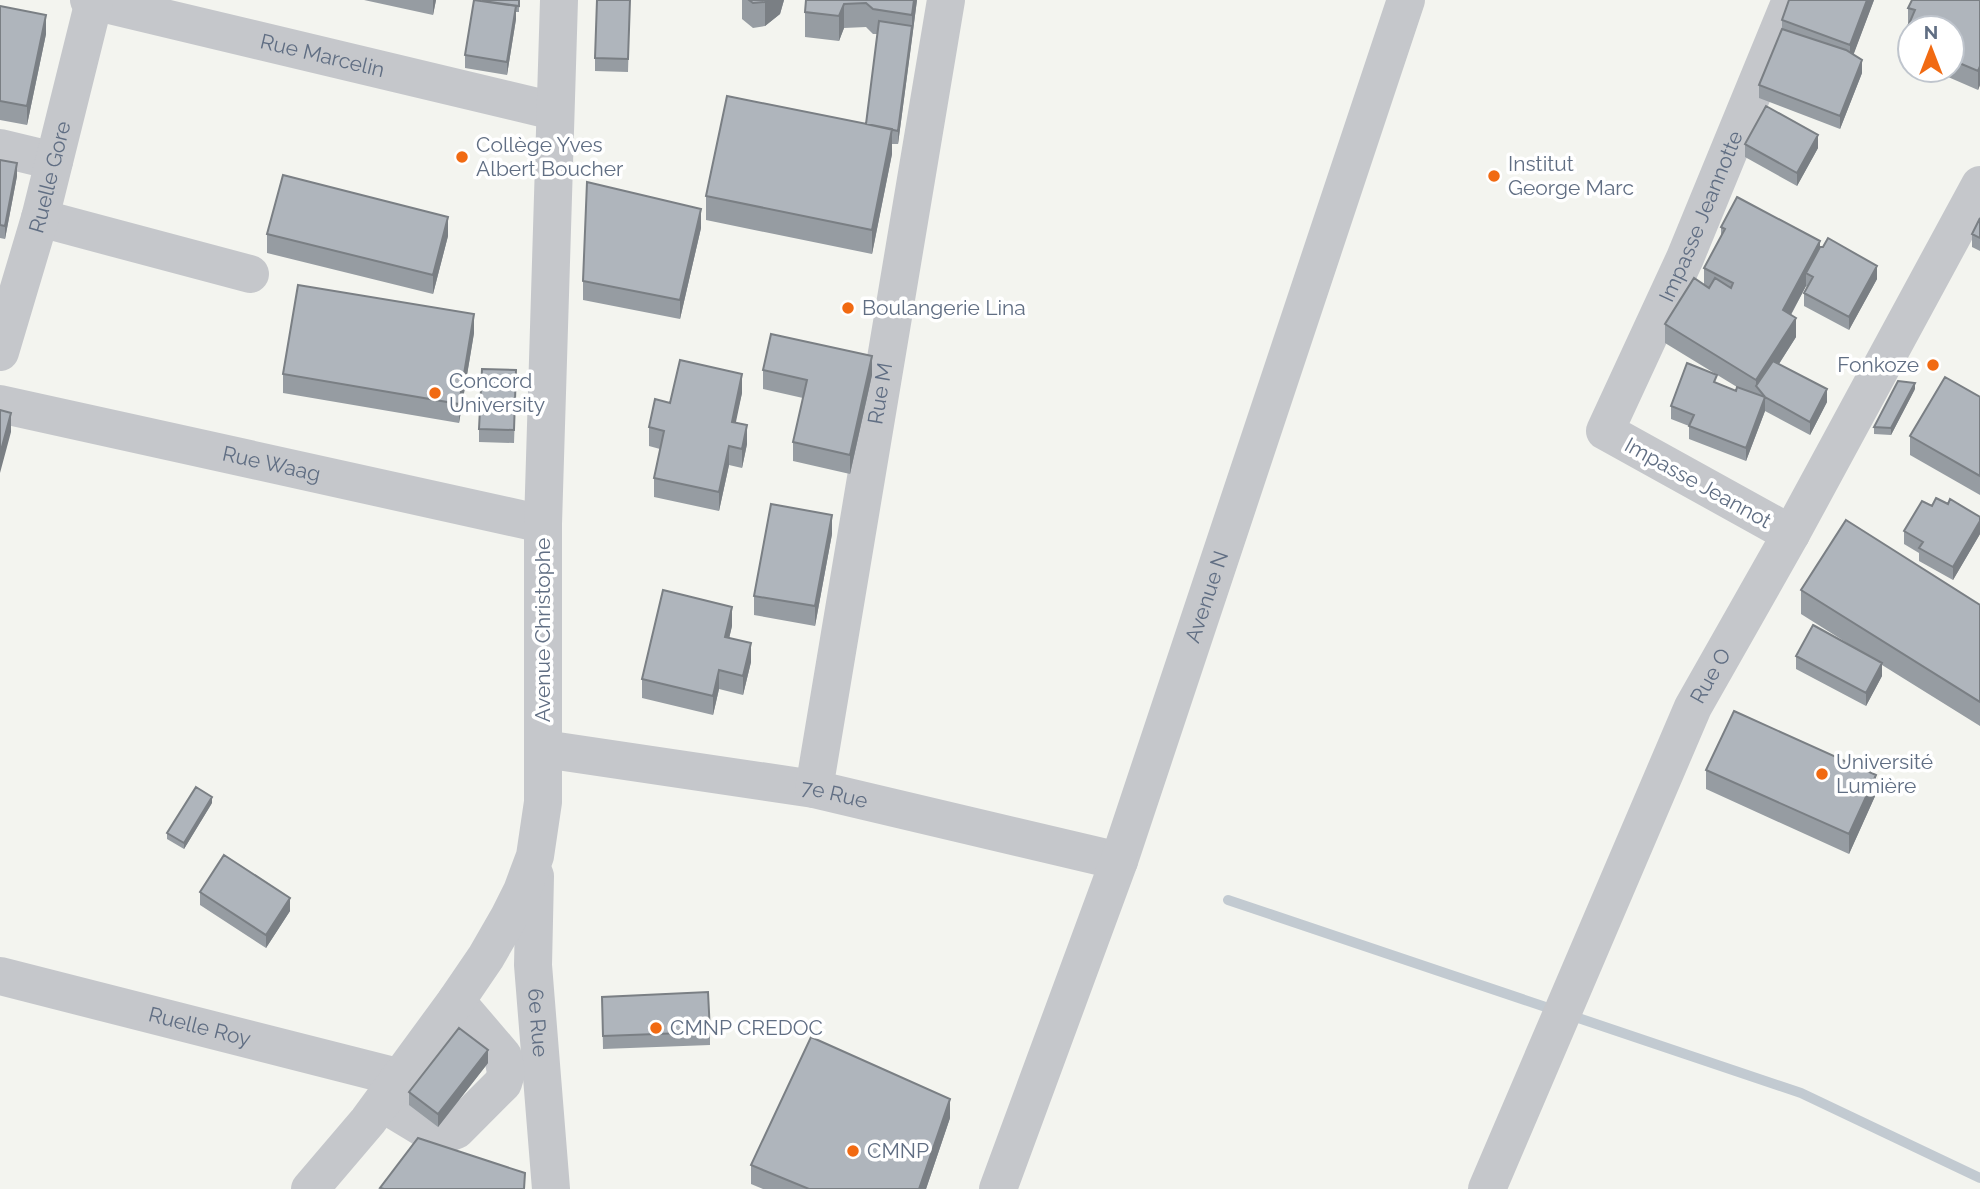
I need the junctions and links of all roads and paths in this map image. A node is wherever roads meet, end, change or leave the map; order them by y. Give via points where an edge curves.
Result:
1 (559, 0) edge
2 (946, 0) edge
3 (1406, 0) edge
4 (1791, 0) edge
5 (91, 1) edge
6 (554, 111) junction
7 (0, 148) edge
8 (54, 161) junction
9 (1980, 185) edge
10 (40, 218) junction
11 (250, 274) dead end
12 (0, 352) edge
13 (0, 404) edge
14 (1605, 431) joint
15 (543, 524) junction
16 (1791, 534) junction
17 (544, 749) junction
18 (814, 789) junction
19 (535, 856) junction
20 (1119, 861) junction
21 (0, 976) edge
22 (456, 1001) junction
23 (392, 1090) junction
24 (310, 1189) edge
25 (551, 1189) edge
26 (998, 1189) edge
27 (1487, 1189) edge

1 - 6 street, Avenue Christophe
2 - 18 street, Rue M
3 - 20 street, Avenue N
4 - 14 street, Impasse Jeannotte via 1685,258
5 - 6 street, Rue Marcelin
5 - 8 street, Ruelle Gore
6 - 15 street, Avenue Christophe
7 - 8 street
8 - 10 street, Ruelle Gore
9 - 16 street, Rue O
10 - 11 street
10 - 12 street, Ruelle Gore
13 - 15 street, Rue Waag
14 - 16 street, Impasse Jeannot
15 - 17 street, Avenue Christophe
16 - 27 street, Rue O via 1693,707
17 - 18 street, 7e Rue
17 - 19 street, Avenue Christophe
18 - 20 street, 7e Rue
19 - 22 street, Avenue Christophe via 509,917
19 - 25 street, 6e Rue via 533,965
20 - 26 street, Avenue N
21 - 23 street, Ruelle Roy
22 - 23 street, Avenue Christophe
22 - 23 street, Ruelle Roy via 503,1056 503,1083 456,1130 443,1135 430,1132
23 - 24 street, Avenue Christophe

